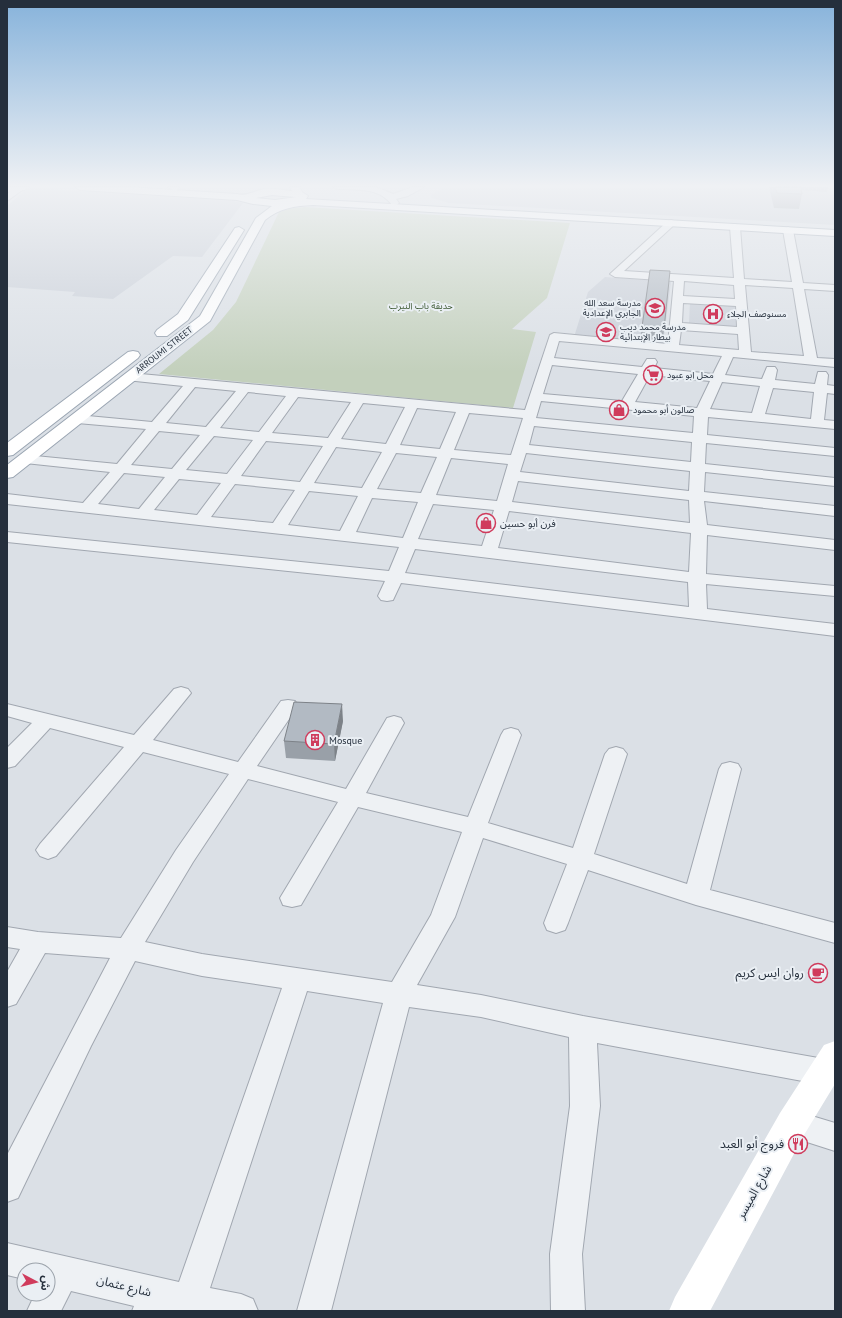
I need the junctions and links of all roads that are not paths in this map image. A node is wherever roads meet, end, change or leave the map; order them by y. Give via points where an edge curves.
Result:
1 (227, 249) edge
2 (245, 249) edge
3 (643, 249) edge
4 (737, 249) edge
5 (791, 249) edge
6 (679, 278) junction
7 (740, 282) junction
8 (798, 285) junction
9 (835, 288) edge
10 (678, 299) junction
11 (741, 303) junction
12 (676, 326) junction
13 (744, 331) junction
14 (660, 346) junction
15 (673, 348) junction
16 (730, 353) junction
17 (745, 354) junction
18 (774, 357) junction
19 (547, 361) junction
20 (823, 361) edge
21 (645, 372) junction
22 (130, 377) junction
23 (717, 379) junction
24 (192, 382) junction
25 (768, 382) junction
26 (245, 388) junction
27 (829, 389) edge
28 (295, 392) junction
29 (536, 397) junction
30 (360, 398) junction
31 (413, 404) junction
32 (626, 406) junction
33 (464, 408) junction
34 (701, 414) junction
35 (758, 417) junction
36 (529, 418) junction
37 (76, 419) junction
38 (818, 423) junction
39 (835, 425) edge
40 (155, 426) junction
41 (210, 431) junction
42 (263, 436) junction
43 (700, 438) junction
44 (332, 443) junction
45 (390, 448) junction
46 (7, 450) edge
47 (835, 452) edge
48 (446, 453) junction
49 (519, 454) junction
50 (25, 459) junction
51 (698, 467) junction
52 (120, 468) junction
53 (7, 473) edge
54 (176, 474) junction
55 (512, 476) junction
56 (231, 479) junction
57 (835, 482) edge
58 (304, 486) junction
59 (368, 492) junction
60 (696, 497) junction
61 (427, 498) junction
62 (7, 499) edge
63 (503, 506) junction
64 (87, 508) junction
65 (835, 510) edge
66 (143, 514) junction
67 (201, 520) junction
68 (278, 529) junction
69 (699, 530) junction
70 (346, 536) junction
71 (7, 537) edge
72 (409, 543) junction
73 (835, 545) edge
74 (489, 552) junction
75 (395, 577) junction
76 (697, 578) junction
77 (835, 591) edge
78 (387, 596) dead end
79 (698, 614) junction
80 (835, 630) edge
81 (181, 693) dead end
82 (288, 706) dead end
83 (7, 710) edge
84 (46, 720) junction
85 (394, 723) dead end
86 (511, 734) dead end
87 (138, 742) junction
88 (616, 754) dead end
89 (7, 761) edge
90 (730, 769) dead end
91 (243, 770) junction
92 (352, 798) junction
93 (475, 827) junction
94 (48, 850) dead end
95 (581, 859) junction
96 (696, 896) junction
97 (292, 898) dead end
98 (556, 923) dead end
99 (835, 933) edge
100 (7, 936) edge
101 (38, 942) junction
102 (128, 949) junction
103 (298, 980) junction
104 (398, 993) junction
105 (7, 996) edge
106 (584, 1028) junction
107 (830, 1063) edge
108 (792, 1124) junction
109 (835, 1137) edge
110 (7, 1187) edge
111 (7, 1259) edge
112 (63, 1271) junction
113 (189, 1301) junction
114 (153, 1302) edge
115 (44, 1311) edge
116 (241, 1311) edge
117 (314, 1311) edge
118 (568, 1311) edge
119 (689, 1311) edge

1 - 46 main road, ARROUMI STREET via 183,317
2 - 22 main road, ARROUMI STREET via 205,318
3 - 6 street via 615,274
4 - 7 street
5 - 8 street
6 - 7 street
6 - 10 street
7 - 8 street
7 - 11 street
8 - 9 street
8 - 20 street
10 - 11 street
10 - 12 street
11 - 13 street
12 - 13 street
12 - 15 street
13 - 17 street
14 - 15 street
14 - 19 street via 554,337
14 - 21 street
15 - 16 street
16 - 17 street
16 - 23 street
17 - 18 street
18 - 20 street
18 - 25 street
19 - 21 street
19 - 29 street
20 - 27 street
21 - 23 street
21 - 32 street
22 - 24 street
22 - 37 main road, ARROUMI STREET
23 - 25 street
23 - 34 street
24 - 26 street
24 - 40 street
25 - 27 street
25 - 35 street
26 - 28 street
26 - 41 street
27 - 38 street
28 - 30 street
28 - 42 street
29 - 32 street
29 - 36 street
30 - 31 street
30 - 44 street
31 - 33 street
31 - 45 street
32 - 34 street
33 - 36 street
33 - 48 street
34 - 35 street
34 - 43 street
35 - 38 street
36 - 43 street
36 - 49 street
37 - 40 street
37 - 50 main road, ARROUMI STREET
38 - 39 street
40 - 41 street
40 - 52 street
41 - 42 street
41 - 54 street
42 - 44 street
42 - 56 street
43 - 47 street
43 - 51 street
44 - 45 street
44 - 58 street
45 - 48 street
45 - 59 street
48 - 49 street
48 - 61 street
49 - 51 street
49 - 55 street
50 - 52 street
50 - 53 main road, ARROUMI STREET
51 - 57 street
51 - 60 street
52 - 54 street
52 - 64 street
54 - 56 street
54 - 66 street
55 - 60 street
55 - 63 street
56 - 58 street
56 - 67 street
58 - 59 street
58 - 68 street
59 - 61 street
59 - 70 street
60 - 65 street
60 - 69 street
61 - 63 street
61 - 72 street
62 - 64 street
63 - 69 street
63 - 74 street
64 - 66 street
66 - 67 street
67 - 68 street
68 - 70 street
69 - 73 street
69 - 76 street
70 - 72 street
71 - 75 street
72 - 74 street
72 - 75 street
74 - 76 street
75 - 78 street
75 - 79 street
76 - 77 street
76 - 79 street
79 - 80 street
81 - 87 street
82 - 91 street
83 - 84 street
84 - 87 street
84 - 89 street
85 - 92 street
86 - 93 street
87 - 91 street
87 - 94 street
88 - 95 street
90 - 96 street
91 - 92 street
91 - 102 street via 167,884
92 - 93 street
92 - 97 street
93 - 95 street
93 - 104 street via 443,917
95 - 96 street
95 - 98 street
96 - 99 street
100 - 101 street
101 - 102 street
101 - 105 street
102 - 103 street
102 - 110 street
103 - 104 street
103 - 113 street
104 - 106 street via 481,1006
104 - 117 street
106 - 107 street
106 - 118 street via 585,1106 566,1254
107 - 108 main road, شارع الميسر
108 - 109 street
108 - 119 main road, شارع الميسر
111 - 112 street, شارع عثمان
112 - 114 street, شارع عثمان
112 - 115 street
113 - 114 street, شارع عثمان
113 - 116 street, شارع عثمان

